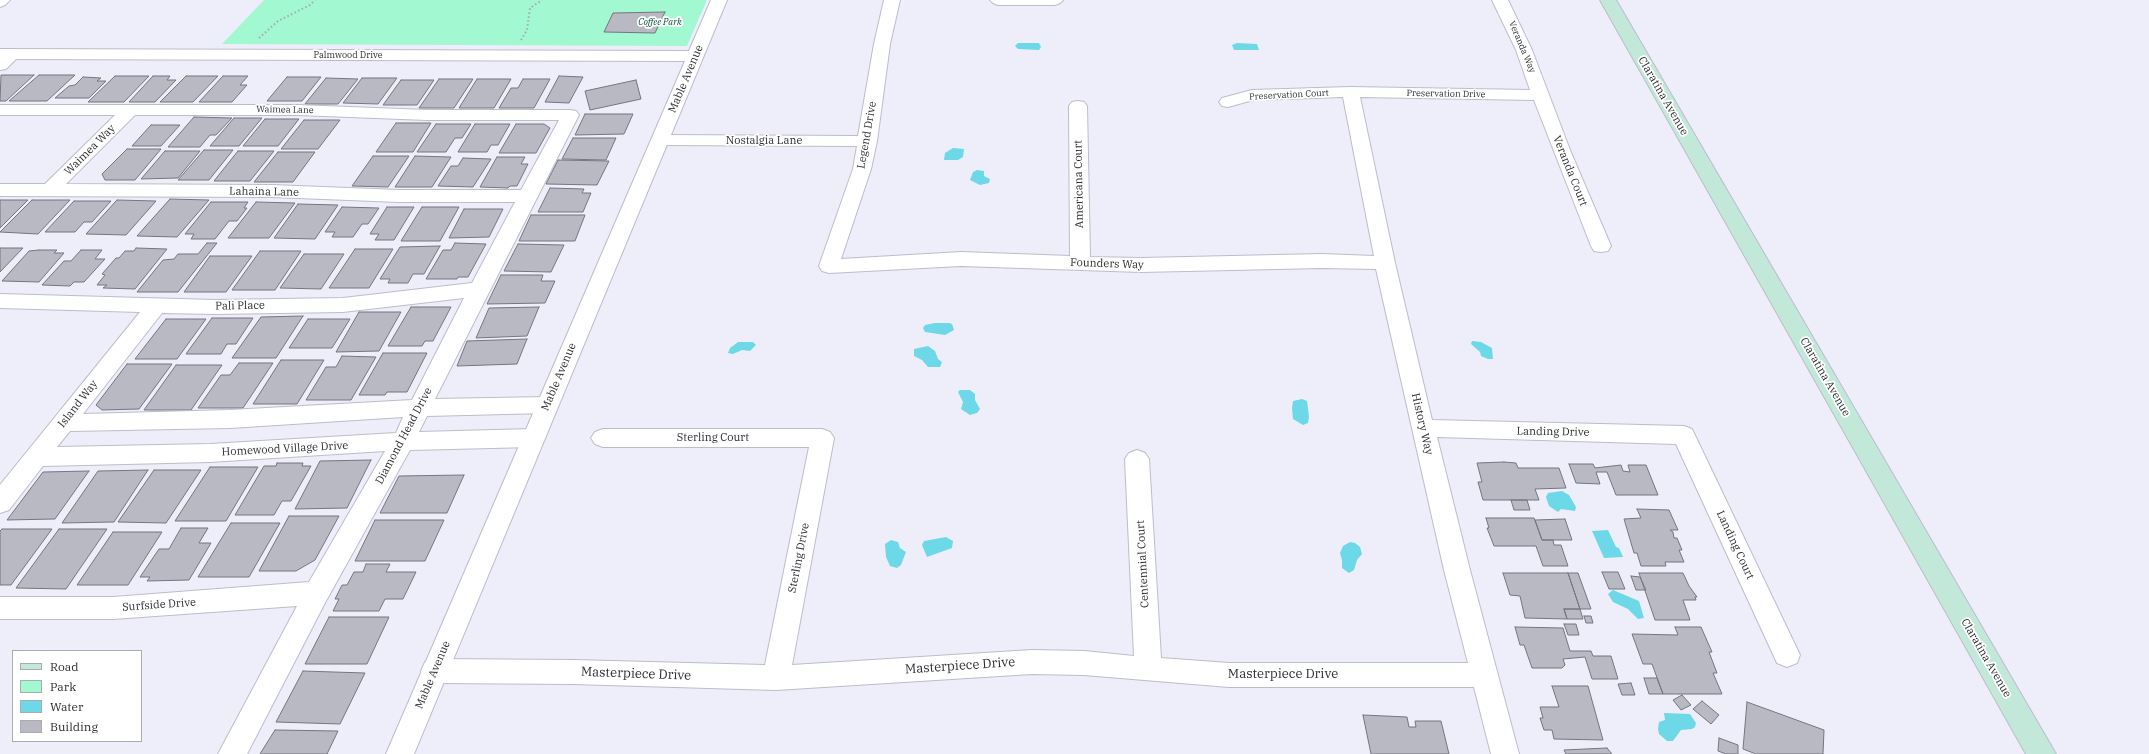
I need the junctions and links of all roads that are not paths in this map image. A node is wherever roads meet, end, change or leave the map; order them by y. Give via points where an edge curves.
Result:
1 (719, 0) edge
2 (892, 0) edge
3 (998, 0) edge
4 (1055, 0) edge
5 (1500, 0) edge
6 (1608, 0) edge
7 (696, 56) junction
8 (4, 58) edge
9 (1350, 92) junction
10 (1541, 95) junction
11 (1228, 102) dead end
12 (1078, 106) dead end
13 (0, 110) edge
14 (130, 110) junction
15 (570, 115) joint
16 (660, 140) junction
17 (868, 141) junction
18 (0, 190) edge
19 (50, 190) junction
20 (528, 196) junction
21 (1601, 246) dead end
22 (1080, 263) junction
23 (1385, 263) junction
24 (830, 266) joint
25 (479, 289) junction
26 (0, 301) edge
27 (156, 306) junction
28 (547, 405) junction
29 (420, 408) junction
30 (63, 423) junction
31 (1423, 428) junction
32 (1684, 435) joint
33 (533, 438) junction
34 (603, 438) dead end
35 (822, 438) joint
36 (403, 442) junction
37 (36, 457) junction
38 (1137, 458) dead end
39 (0, 503) edge
40 (317, 593) junction
41 (0, 608) edge
42 (1787, 655) dead end
43 (1148, 669) junction
44 (435, 671) junction
45 (1484, 674) junction
46 (776, 678) junction
47 (232, 754) edge
48 (400, 754) edge
49 (1505, 754) edge
50 (2042, 754) edge

1 - 7 street, Mable Avenue
2 - 17 street, Legend Drive via 882,44
3 - 4 street
5 - 10 street, Veranda Way via 1516,30
6 - 50 main road, Claratina Avenue
7 - 8 street, Palmwood Drive via 244,54
7 - 16 street, Mable Avenue
9 - 10 street, Preservation Drive
9 - 11 street, Preservation Court via 1252,95
9 - 23 street, History Way
10 - 21 street, Veranda Court
12 - 22 street, Americana Court
13 - 14 street, Waimea Lane
14 - 15 street, Waimea Lane
14 - 19 street, Waimea Way
15 - 20 street, Diamond Head Drive
16 - 17 street, Nostalgia Lane
16 - 28 street, Mable Avenue
17 - 24 street, Legend Drive via 854,196
18 - 19 street, Lahaina Lane
19 - 20 street, Lahaina Lane
20 - 25 street, Diamond Head Drive
22 - 23 street, Founders Way
22 - 24 street, Founders Way via 961,259
23 - 31 street, History Way
25 - 27 street, Pali Place via 343,305
25 - 29 street, Diamond Head Drive
26 - 27 street, Pali Place
27 - 30 street, Island Way
28 - 29 street
28 - 33 street, Mable Avenue
29 - 30 street via 230,419
29 - 36 street, Diamond Head Drive
30 - 37 street, Island Way
31 - 32 street, Landing Drive
31 - 45 street, History Way
32 - 42 street, Landing Court
33 - 36 street, Homewood Village Drive
33 - 44 street, Mable Avenue
34 - 35 street, Sterling Court
35 - 46 street, Sterling Drive
36 - 37 street, Homewood Village Drive via 210,453
36 - 40 street, Diamond Head Drive
37 - 39 street, Island Way
38 - 43 street, Centennial Court
40 - 41 street, Surfside Drive via 113,608
40 - 47 street, Diamond Head Drive
43 - 45 street, Masterpiece Drive via 1229,675
43 - 46 street, Masterpiece Drive via 1084,663 1032,662
44 - 46 street, Masterpiece Drive
44 - 48 street, Mable Avenue
45 - 49 street, History Way

